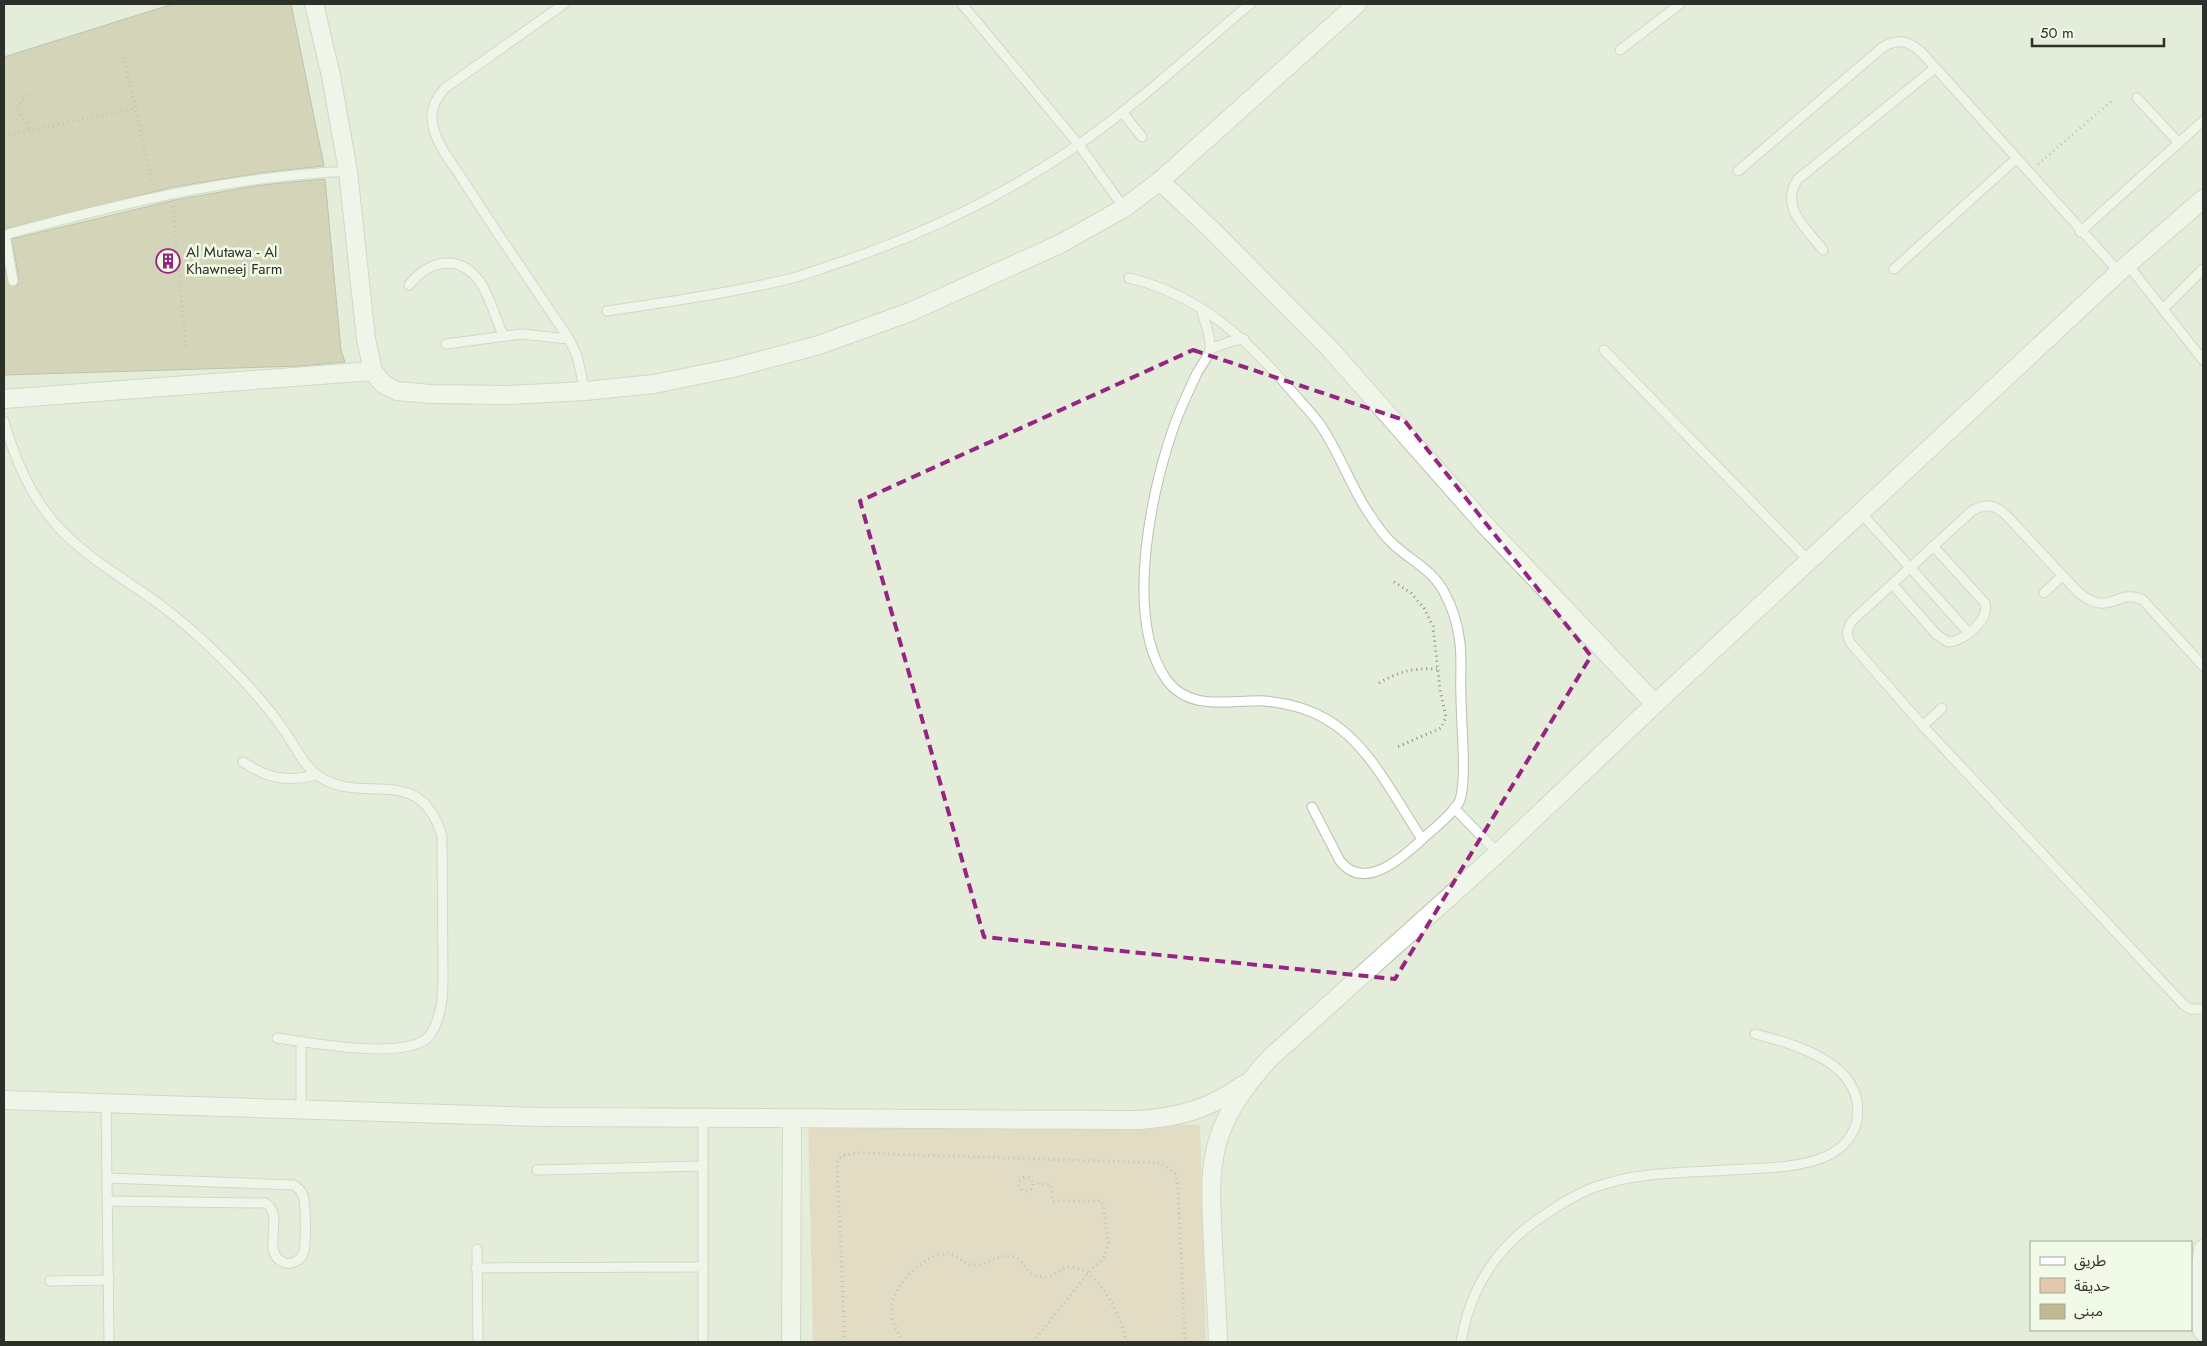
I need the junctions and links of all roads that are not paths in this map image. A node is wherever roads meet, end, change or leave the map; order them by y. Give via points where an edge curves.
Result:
1 (314, 4) edge
2 (564, 4) edge
3 (962, 4) edge
4 (1250, 4) edge
5 (1357, 4) edge
6 (1680, 4) edge
7 (1620, 50) dead end
8 (1935, 68) junction
9 (2137, 98) dead end
10 (1122, 112) junction
11 (2203, 121) edge
12 (1142, 137) dead end
13 (2179, 143) junction
14 (1079, 145) junction
15 (2016, 159) junction
16 (348, 171) junction
17 (1738, 171) dead end
18 (1160, 180) junction
19 (2203, 199) edge
20 (1124, 208) junction
21 (2080, 232) junction
22 (5, 235) edge
23 (1823, 250) dead end
24 (1894, 269) dead end
25 (2123, 269) junction
26 (2203, 269) edge
27 (1130, 278) dead end
28 (13, 281) dead end
29 (409, 285) dead end
30 (1201, 309) junction
31 (2163, 309) junction
32 (607, 311) dead end
33 (503, 335) junction
34 (569, 339) junction
35 (1244, 339) junction
36 (446, 344) dead end
37 (1210, 349) junction
38 (1604, 350) dead end
39 (2203, 360) edge
40 (373, 371) junction
41 (585, 392) junction
42 (4, 400) edge
43 (4, 421) edge
44 (1861, 512) junction
45 (1933, 546) junction
46 (1809, 561) junction
47 (1911, 566) junction
48 (2062, 576) junction
49 (1892, 584) junction
50 (2044, 592) dead end
51 (1968, 632) junction
52 (2203, 666) edge
53 (1655, 704) junction
54 (1942, 708) dead end
55 (1923, 726) junction
56 (243, 762) dead end
57 (317, 775) junction
58 (1312, 806) dead end
59 (1454, 808) junction
60 (1422, 839) junction
61 (1498, 853) junction
62 (2203, 1009) edge
63 (1755, 1034) dead end
64 (276, 1038) dead end
65 (301, 1041) junction
66 (1249, 1081) junction
67 (4, 1100) edge
68 (106, 1103) junction
69 (301, 1110) junction
70 (703, 1118) junction
71 (792, 1120) junction
72 (703, 1166) junction
73 (537, 1170) dead end
74 (107, 1178) junction
75 (108, 1200) junction
76 (477, 1249) dead end
77 (2203, 1250) edge
78 (703, 1267) junction
79 (476, 1268) junction
80 (108, 1280) junction
81 (50, 1281) dead end
82 (2203, 1332) edge
83 (110, 1342) edge
84 (478, 1342) edge
85 (703, 1342) edge
86 (791, 1342) edge
87 (1218, 1342) edge
88 (1461, 1342) edge

1 - 16 street
2 - 34 lane via 445,88 435,100 432,119 438,138 457,170
3 - 14 lane
4 - 10 lane
5 - 18 street
6 - 7 lane
8 - 15 lane
8 - 17 lane via 1910,43 1891,42
8 - 23 lane via 1792,187 1792,207
9 - 13 lane
10 - 12 lane
10 - 14 lane
11 - 13 lane
13 - 21 lane
14 - 20 lane
14 - 32 lane via 955,215 881,249 790,279
15 - 21 lane
15 - 24 lane
16 - 22 lane via 248,179 172,193
16 - 40 street via 366,339
18 - 20 street
18 - 53 street via 1330,350 1486,526
19 - 25 street
20 - 41 street via 1060,244 910,312 819,345 654,384
21 - 25 lane
22 - 28 lane
25 - 31 lane
25 - 44 street
26 - 31 lane
27 - 30 lane via 1150,283
29 - 33 lane via 418,273 430,266 445,262 459,265 472,272 481,284
30 - 35 lane
30 - 37 lane
31 - 39 lane
33 - 34 lane
33 - 36 lane
34 - 41 lane via 577,356
35 - 37 lane
35 - 59 lane via 1319,423 1380,529 1433,576 1445,593 1460,646 1462,779 1459,802
37 - 60 lane via 1165,452 1155,489 1144,572 1147,619 1152,650 1158,664 1167,680 1182,694 1199,701 1285,703 1313,713 1345,731 1365,752
38 - 46 lane
40 - 41 street via 383,384 397,391 414,393 509,395
40 - 42 street
43 - 57 lane via 26,480 61,530 96,561 201,638 262,702
44 - 46 street
44 - 47 lane
45 - 47 lane
45 - 48 lane via 1973,510 1991,505 2006,515
45 - 51 lane via 1985,603 1986,614
46 - 53 street
47 - 49 lane
47 - 51 lane
48 - 50 lane
48 - 52 lane via 2089,602 2103,604 2135,596 2143,600
49 - 51 lane via 1942,640 1955,642
49 - 55 lane via 1849,624 1848,640
53 - 61 street
54 - 55 lane
55 - 62 lane via 2183,1004
56 - 57 lane via 259,773 278,779 298,780
57 - 65 lane via 344,785 409,793 425,803 437,818 442,836 443,1000 438,1020 429,1036 405,1048 359,1048
58 - 60 lane via 1340,862 1356,874 1366,874 1386,866
59 - 60 lane
59 - 61 lane
61 - 66 street via 1270,1058
63 - 88 lane via 1807,1051 1830,1064 1850,1084 1857,1104 1856,1126 1839,1150 1812,1160 1769,1168 1627,1178 1595,1187 1565,1201 1512,1239 1492,1262 1476,1290 1465,1319
64 - 65 lane
65 - 69 lane
66 - 71 street via 1224,1098 1169,1118
66 - 87 street via 1229,1114 1212,1165
67 - 68 street
68 - 69 street
68 - 74 lane
69 - 70 street
70 - 71 street
70 - 72 lane
71 - 86 street
72 - 73 lane
72 - 78 lane
74 - 75 lane
74 - 75 lane via 294,1185 300,1189 304,1203 304,1251 296,1262 277,1258 272,1209 265,1203
75 - 80 lane
76 - 79 lane
77 - 82 street via 2198,1307
78 - 79 lane
78 - 85 lane
79 - 84 lane
80 - 81 lane
80 - 83 lane

